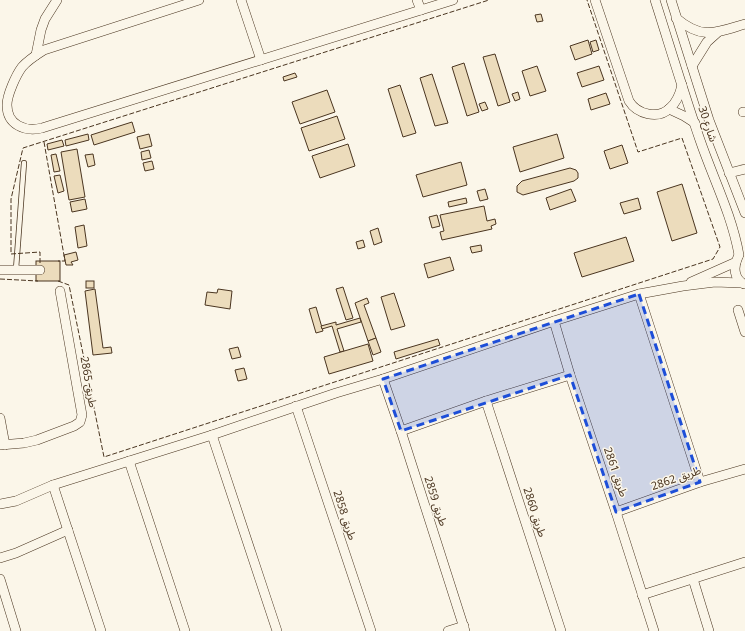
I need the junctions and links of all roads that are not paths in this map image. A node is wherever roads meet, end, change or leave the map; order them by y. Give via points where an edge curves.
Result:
1 (57, 0) edge
2 (199, 0) edge
3 (241, 0) edge
4 (417, 0) edge
5 (453, 0) edge
6 (595, 0) edge
7 (656, 0) edge
8 (671, 0) edge
9 (421, 10) junction
10 (676, 18) junction
11 (745, 24) edge
12 (717, 33) junction
13 (36, 54) junction
14 (261, 60) junction
15 (692, 66) junction
16 (682, 85) junction
17 (669, 109) junction
18 (695, 123) junction
19 (24, 163) dead end
20 (745, 168) edge
21 (729, 173) junction
22 (745, 212) edge
23 (740, 256) edge
24 (16, 269) junction
25 (0, 270) edge
26 (40, 270) dead end
27 (743, 284) edge
28 (683, 286) junction
29 (60, 291) dead end
30 (639, 294) junction
31 (738, 310) dead end
32 (554, 322) junction
33 (745, 332) edge
34 (570, 375) junction
35 (383, 379) junction
36 (486, 401) junction
37 (296, 406) junction
38 (0, 418) edge
39 (401, 431) junction
40 (212, 435) junction
41 (2, 445) edge
42 (129, 461) junction
43 (745, 469) edge
44 (700, 482) junction
45 (53, 485) junction
46 (0, 504) edge
47 (616, 512) junction
48 (68, 530) junction
49 (0, 558) edge
50 (745, 562) edge
51 (0, 579) edge
52 (693, 579) junction
53 (642, 595) junction
54 (465, 629) edge
55 (16, 631) edge
56 (101, 631) edge
57 (185, 631) edge
58 (277, 631) edge
59 (371, 631) edge
60 (448, 631) edge
61 (561, 631) edge
62 (654, 631) edge
63 (709, 631) edge

1 - 13 street via 45,19
2 - 13 street
3 - 14 street
4 - 9 street
5 - 9 street
6 - 17 street via 629,101 640,112 648,114 661,113
7 - 16 street, شارع 30
8 - 10 street, شارع 30
9 - 14 street
10 - 12 street via 694,30
10 - 15 street, شارع 30
11 - 12 street
12 - 15 street via 707,42
13 - 14 street via 17,75 7,104 8,114 14,122 22,128 32,130
15 - 21 street, شارع 30
16 - 17 street via 680,93
16 - 18 street, شارع 30
17 - 18 street
18 - 23 street, شارع 30 via 732,226
19 - 24 lane
20 - 21 street
21 - 22 street, شارع 30
23 - 27 street, شارع 30 via 735,269 736,276
23 - 28 street
24 - 25 street
24 - 26 street
27 - 28 street via 715,282
28 - 30 street
29 - 41 street, طريق 2865 via 82,415 80,422 37,440
30 - 32 street
30 - 44 street
31 - 33 street
32 - 34 street, طريق 2861
32 - 35 street
34 - 36 street
34 - 47 street, طريق 2861
35 - 37 street
35 - 39 street, طريق 2859
36 - 39 street
36 - 61 street, طريق 2860
37 - 40 street
37 - 59 street, طريق 2858
38 - 41 street, طريق 2865
39 - 54 street, طريق 2859
40 - 42 street
40 - 58 street
42 - 45 street
42 - 57 street
43 - 44 street, طريق 2862
44 - 47 street, طريق 2862
45 - 46 street via 16,501
45 - 48 street
47 - 53 street, طريق 2861
48 - 49 street
48 - 56 street
50 - 52 street
51 - 55 street
52 - 53 street
52 - 63 street
53 - 62 street, طريق 2861
54 - 60 street

